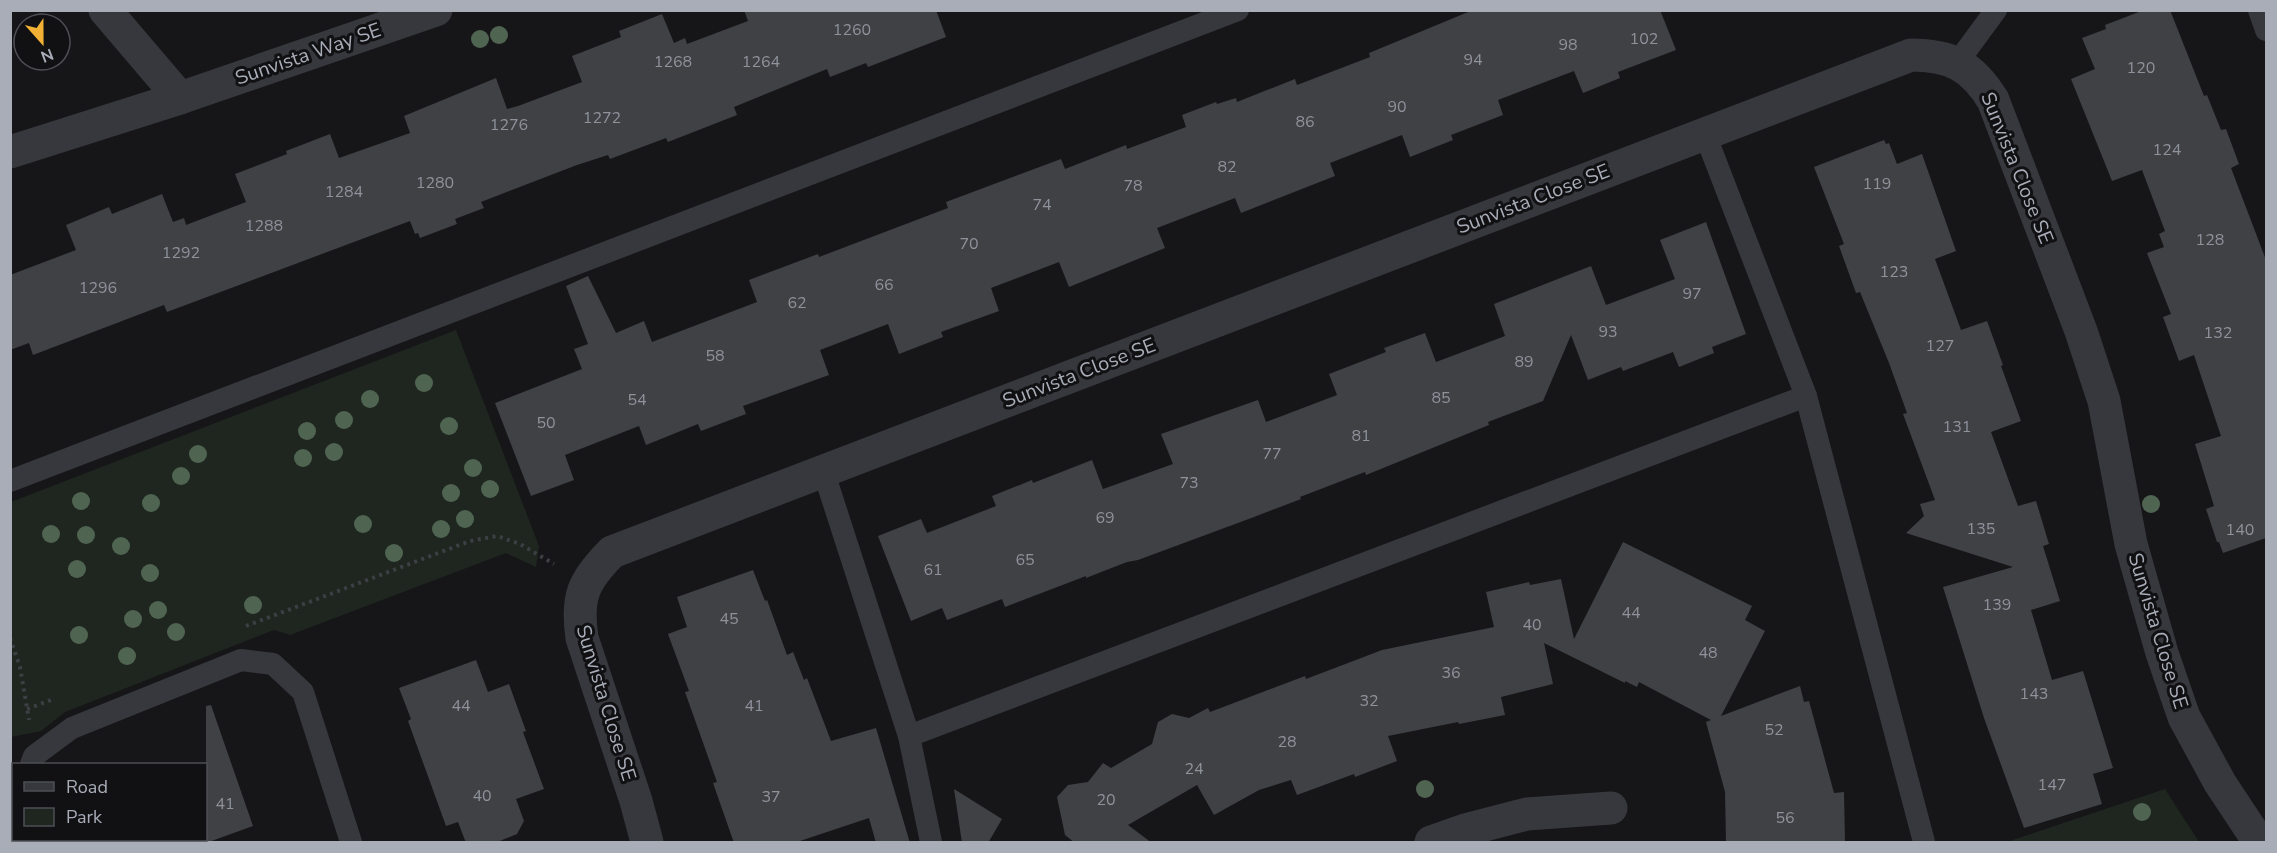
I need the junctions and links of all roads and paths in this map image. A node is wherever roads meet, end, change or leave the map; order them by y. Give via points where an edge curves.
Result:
1 (105, 10) edge
2 (436, 10) edge
3 (1238, 10) edge
4 (1996, 10) edge
5 (2259, 10) edge
6 (2266, 30) edge
7 (1957, 63) junction
8 (180, 98) junction
9 (1705, 134) junction
10 (10, 152) edge
11 (1806, 396) junction
12 (823, 470) junction
13 (10, 481) edge
14 (585, 583) junction
15 (237, 629) dead end
16 (10, 639) edge
17 (60, 696) dead end
18 (27, 709) junction
19 (909, 736) junction
20 (32, 760) edge
21 (1611, 808) dead end
22 (351, 843) edge
23 (647, 843) edge
24 (931, 843) edge
25 (1431, 843) edge
26 (1924, 843) edge
27 (2259, 843) edge

1 - 8 street
2 - 8 street, Sunvista Way SE
3 - 13 lane
4 - 7 lane
5 - 6 lane
7 - 9 street, Sunvista Close SE via 1932,55 1911,55
7 - 27 street, Sunvista Close SE via 1981,81 1993,100 2081,331 2104,401 2131,544 2184,717
8 - 10 street, Sunvista Way SE
9 - 11 lane
9 - 12 street, Sunvista Close SE
11 - 19 lane
11 - 26 lane
12 - 14 street, Sunvista Close SE via 626,545 612,552
12 - 19 lane
14 - 15 path via 543,557 496,536 470,541
14 - 23 street, Sunvista Close SE via 579,617 582,638
16 - 18 path via 20,667
17 - 18 path
18 - 20 path
19 - 24 lane
20 - 22 lane via 72,728 177,684 241,660 273,664 303,692
21 - 25 street via 1527,814

